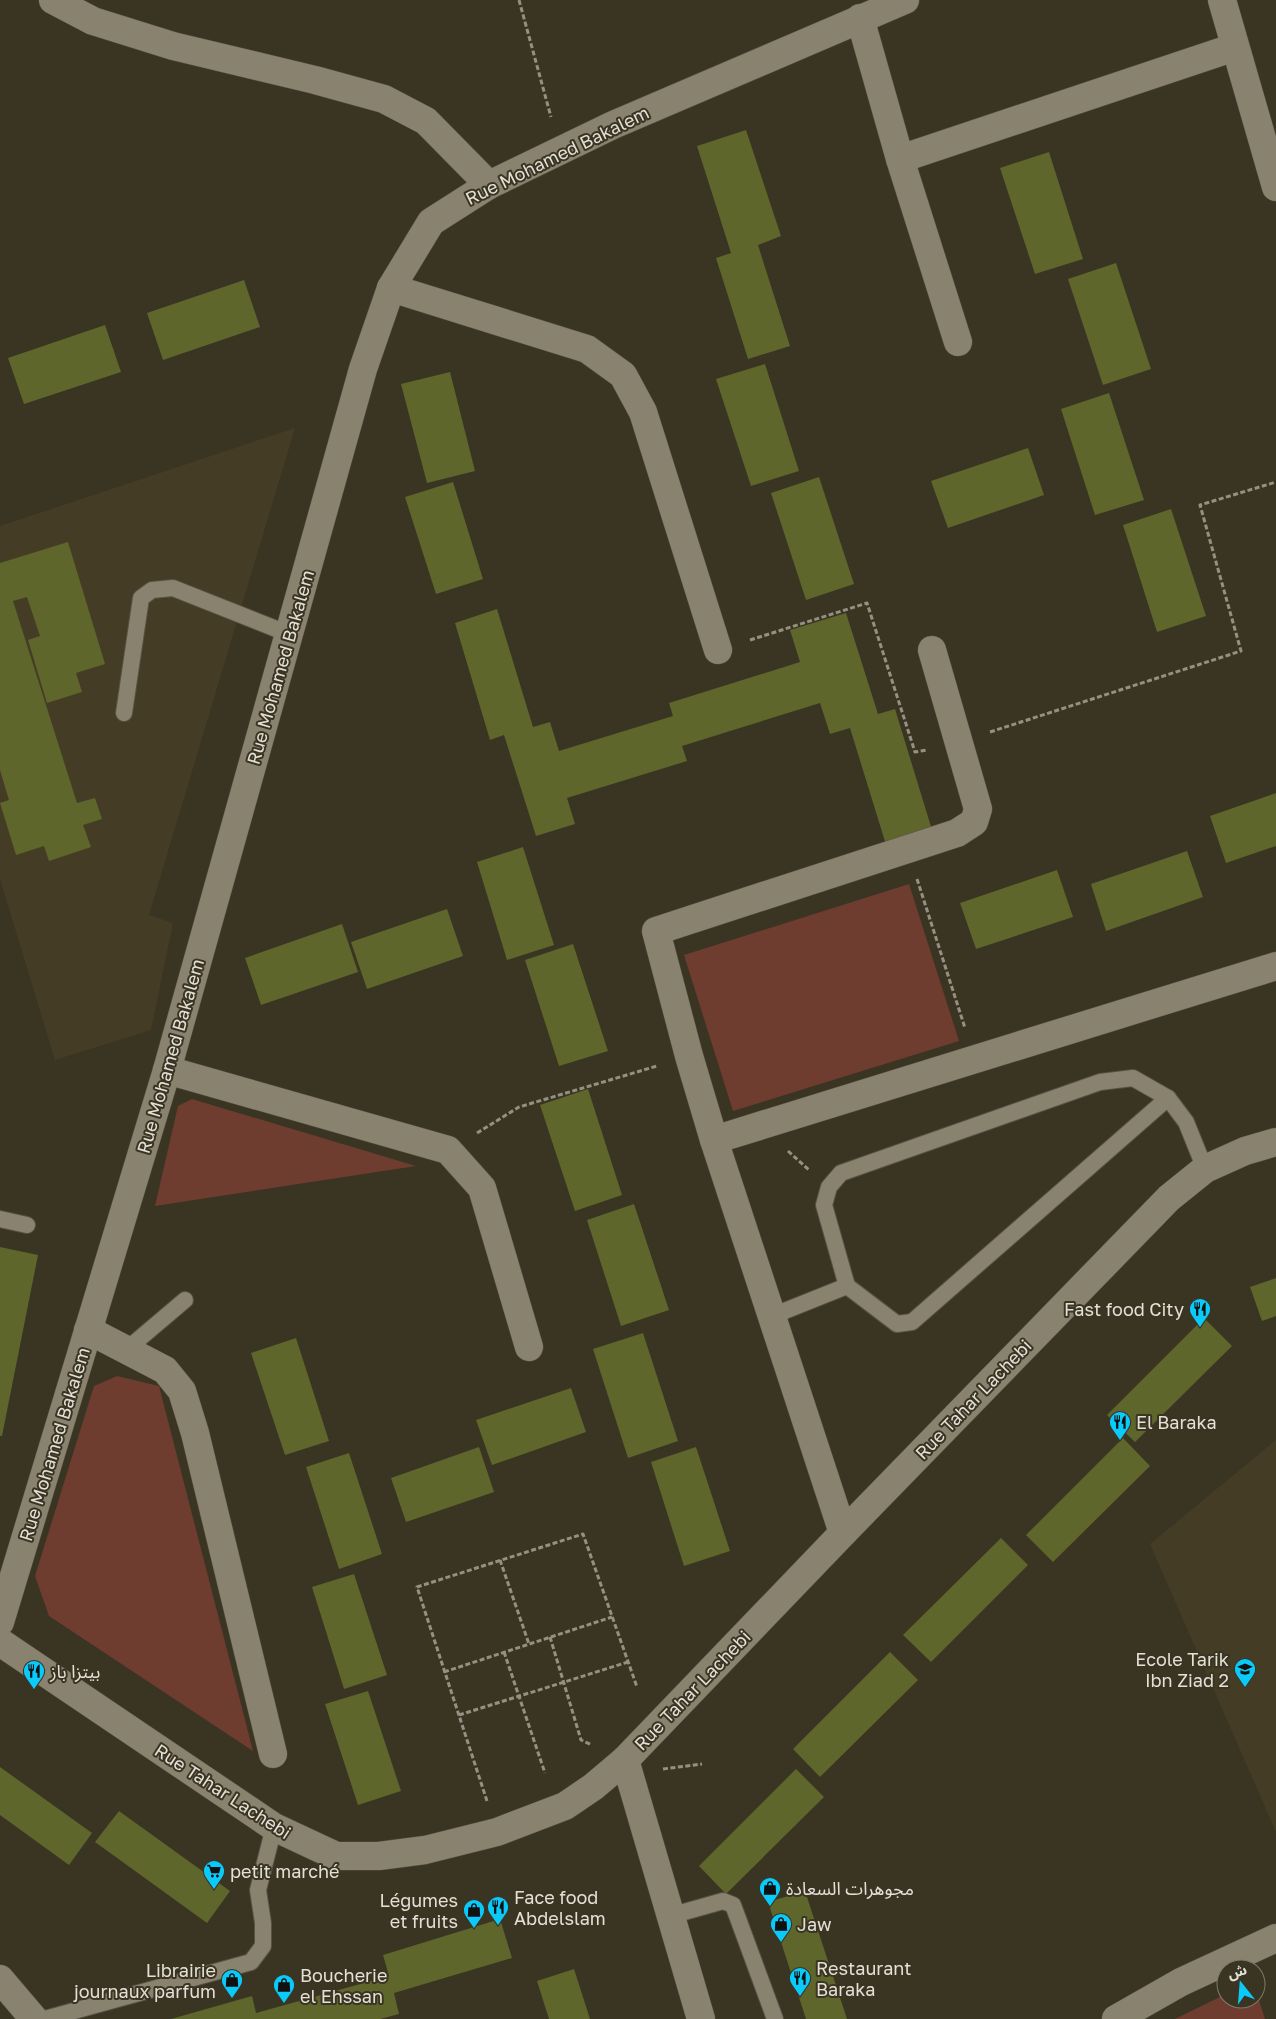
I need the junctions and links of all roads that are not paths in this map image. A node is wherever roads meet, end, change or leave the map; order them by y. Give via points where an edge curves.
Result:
1 (53, 0) edge
2 (905, 0) edge
3 (1222, 0) edge
4 (860, 18) junction
5 (1236, 47) junction
6 (900, 159) junction
7 (489, 185) junction
8 (1276, 188) edge
9 (391, 288) junction
10 (958, 342) dead end
11 (289, 634) junction
12 (718, 650) road end
13 (932, 650) dead end
14 (124, 713) dead end
15 (1276, 966) edge
16 (167, 1070) junction
17 (1168, 1098) junction
18 (714, 1140) junction
19 (1276, 1142) edge
20 (1205, 1169) junction
21 (0, 1219) edge
22 (27, 1225) dead end
23 (848, 1286) junction
24 (185, 1300) dead end
25 (772, 1316) junction
26 (88, 1330) junction
27 (528, 1347) dead end
28 (126, 1350) junction
29 (843, 1533) junction
30 (0, 1622) edge
31 (0, 1642) edge
32 (273, 1754) dead end
33 (625, 1760) junction
34 (580, 1796) junction
35 (639, 1807) junction
36 (274, 1827) junction
37 (670, 1916) junction
38 (1275, 1941) edge
39 (0, 1978) edge
40 (34, 2019) edge
41 (45, 2019) edge
42 (701, 2019) edge
43 (774, 2019) edge
44 (1116, 2019) edge

1 - 7 street via 93,21 173,46 384,99 426,121
2 - 4 street, Rue Mohamed Bakalem
3 - 5 street
4 - 6 street
4 - 7 street, Rue Mohamed Bakalem via 613,125
5 - 6 street
5 - 8 street
6 - 10 street
7 - 9 street, Rue Mohamed Bakalem via 431,222
9 - 11 street, Rue Mohamed Bakalem via 363,369
9 - 12 street via 587,348 623,375 643,412
11 - 14 lane via 173,588 152,590 141,598
11 - 16 street, Rue Mohamed Bakalem
13 - 18 street via 978,809 974,822 957,834 656,931
15 - 18 street
16 - 26 street, Rue Mohamed Bakalem
16 - 27 street via 448,1150 482,1188
17 - 20 lane via 1186,1122
17 - 23 lane via 912,1322 897,1324
17 - 23 lane via 1133,1078 1100,1082 841,1173 829,1187 824,1205
18 - 25 street
19 - 20 street, Rue Tahar Lachebi via 1245,1151
20 - 29 street, Rue Tahar Lachebi via 1169,1198
21 - 22 lane
23 - 25 lane
24 - 28 lane
25 - 29 street
26 - 28 street
26 - 30 street, Rue Mohamed Bakalem
28 - 32 street via 165,1370 182,1391
29 - 33 street, Rue Tahar Lachebi
31 - 36 street, Rue Tahar Lachebi
33 - 34 street, Rue Tahar Lachebi
33 - 35 street
34 - 35 street via 601,1792 619,1794
34 - 36 street, Rue Tahar Lachebi via 564,1806 497,1832 426,1850 380,1856 336,1856
35 - 37 street
36 - 41 lane via 258,1890 263,1946 251,1962
37 - 42 street
37 - 43 lane via 723,1901 733,1905
38 - 44 street via 1181,1982
39 - 40 street

